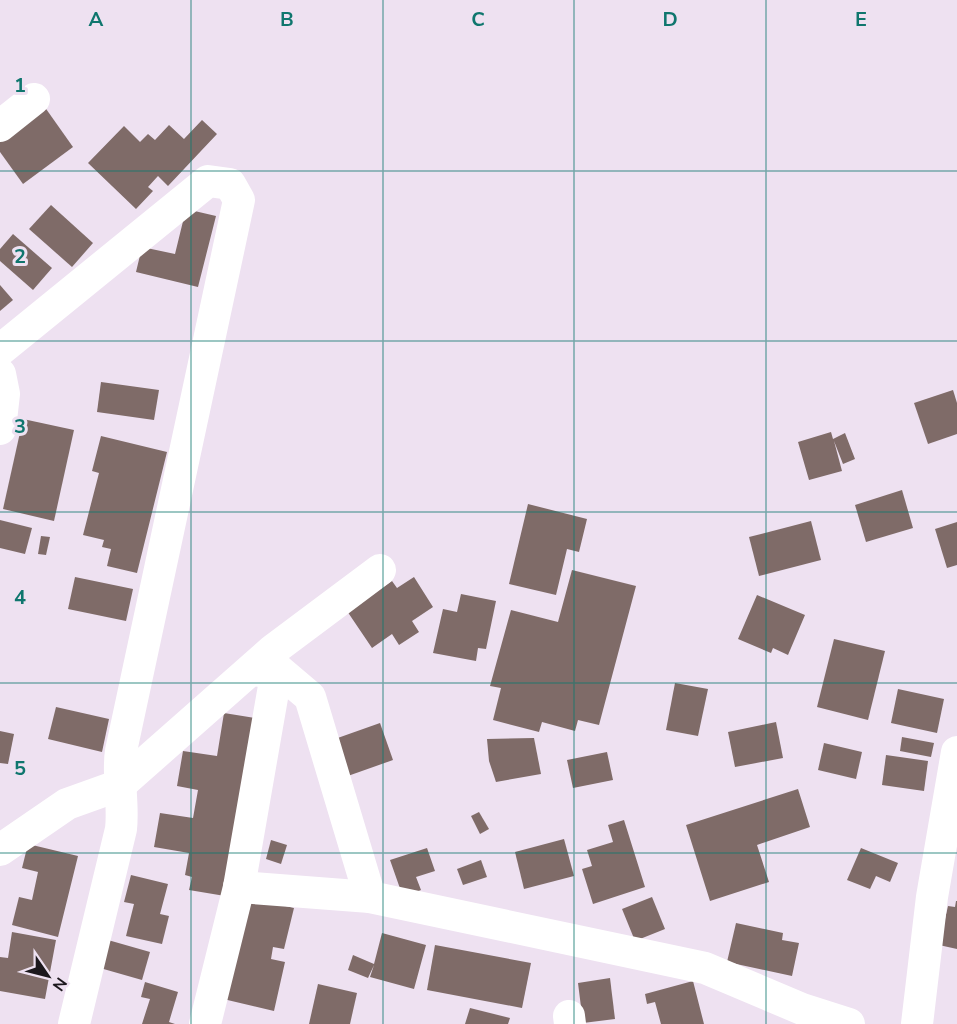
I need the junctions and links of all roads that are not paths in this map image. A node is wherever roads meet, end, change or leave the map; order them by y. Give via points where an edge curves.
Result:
1 (34, 99) dead end
2 (0, 126) edge
3 (0, 350) edge
4 (0, 374) edge
5 (0, 429) edge
6 (380, 570) dead end
7 (262, 670) junction
8 (957, 752) edge
9 (120, 785) junction
10 (0, 850) edge
11 (239, 887) junction
12 (370, 897) junction
13 (214, 1023) edge
14 (74, 1024) edge
15 (849, 1024) edge
16 (917, 1024) edge

1 - 2 street
3 - 9 street via 208,181 230,184 239,200 121,751
4 - 5 street via 4,394
6 - 7 street via 273,650
7 - 9 street
7 - 11 street
7 - 12 street via 310,697
8 - 16 street via 932,897
9 - 10 street via 67,804
9 - 14 street via 121,830
11 - 12 street
11 - 13 street
12 - 15 street via 705,968 802,1009

